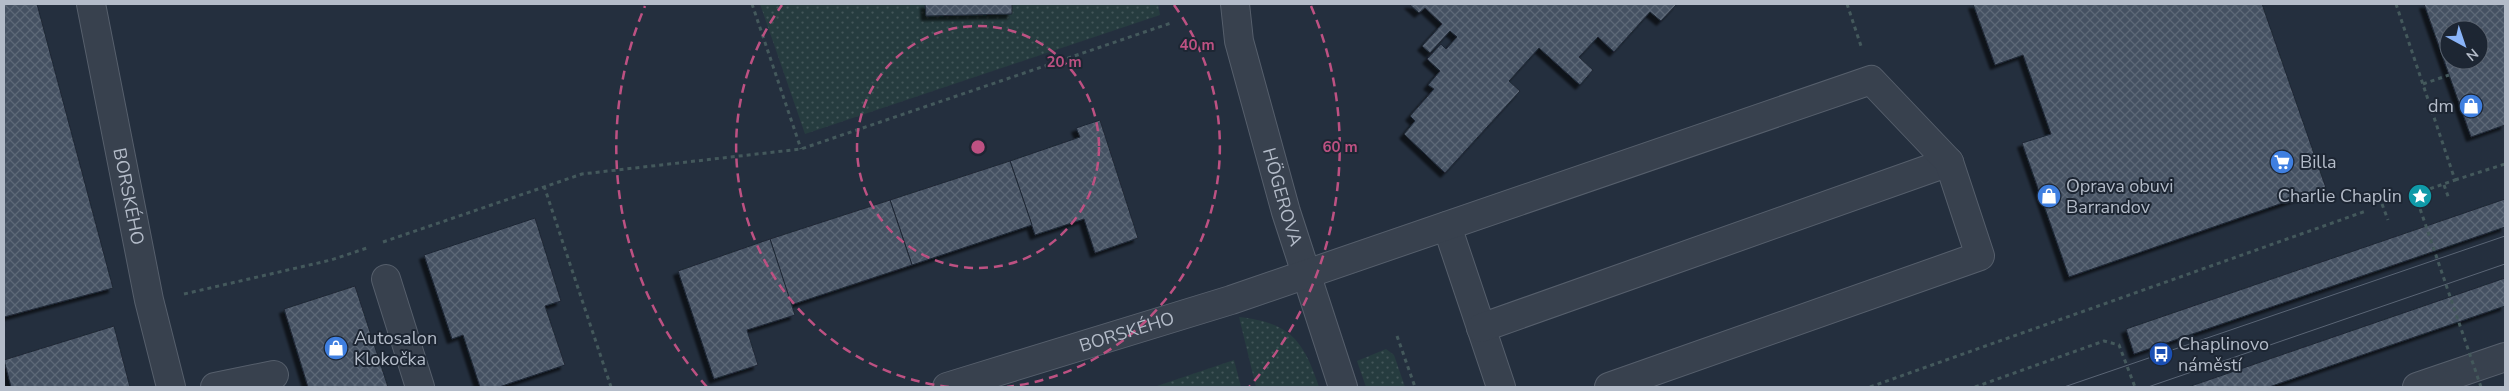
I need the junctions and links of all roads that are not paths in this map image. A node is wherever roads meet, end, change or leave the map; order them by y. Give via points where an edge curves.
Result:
1 (92, 4) edge
2 (1235, 4) edge
3 (1949, 162) junction
4 (1447, 226) junction
5 (1306, 274) junction
6 (386, 279) dead end
7 (1481, 328) junction
8 (2505, 357) edge
9 (274, 376) dead end
10 (171, 387) edge
11 (215, 387) edge
12 (420, 387) edge
13 (947, 387) edge
14 (1342, 387) edge
15 (1501, 387) edge
16 (1609, 387) edge
17 (2417, 387) edge

1 - 10 street, BORSKÉHO via 149,300
2 - 5 street, HÖGEROVA via 1239,41
3 - 4 street, BORSKÉHO via 1872,80
3 - 7 street
3 - 16 street via 1980,256
4 - 5 street, BORSKÉHO
4 - 7 street
5 - 13 street, BORSKÉHO
5 - 14 street, HÖGEROVA
6 - 12 street
7 - 15 street
8 - 17 street
9 - 11 street

